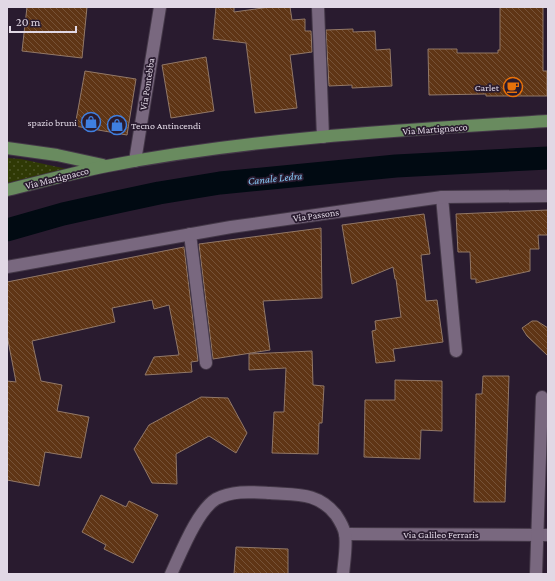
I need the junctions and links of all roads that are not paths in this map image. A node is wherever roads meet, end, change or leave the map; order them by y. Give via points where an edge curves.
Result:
1 (160, 7) edge
2 (318, 7) edge
3 (548, 121) edge
4 (323, 137) junction
5 (7, 148) edge
6 (135, 162) junction
7 (106, 166) junction
8 (7, 190) edge
9 (548, 196) edge
10 (442, 197) junction
11 (190, 234) junction
12 (7, 267) edge
13 (456, 351) dead end
14 (206, 363) dead end
15 (542, 397) dead end
16 (345, 534) junction
17 (542, 534) edge
18 (171, 574) edge
19 (343, 574) edge
20 (536, 574) edge

1 - 6 street, Via Pontebba
2 - 4 street
3 - 4 main road, Via Martignacco
4 - 6 main road, Via Martignacco via 272,141
5 - 7 main road, Via Martignacco via 57,155
6 - 7 main road, Via Martignacco
7 - 8 main road, Via Martignacco
9 - 10 street, Via Passons
10 - 11 street, Via Passons
10 - 13 street
11 - 12 street, Via Passons
11 - 14 street
15 - 17 street
16 - 17 street, Via Galileo Ferraris
16 - 18 street via 331,508 309,496 248,492 231,494 216,500 206,508
16 - 19 street
17 - 20 street

